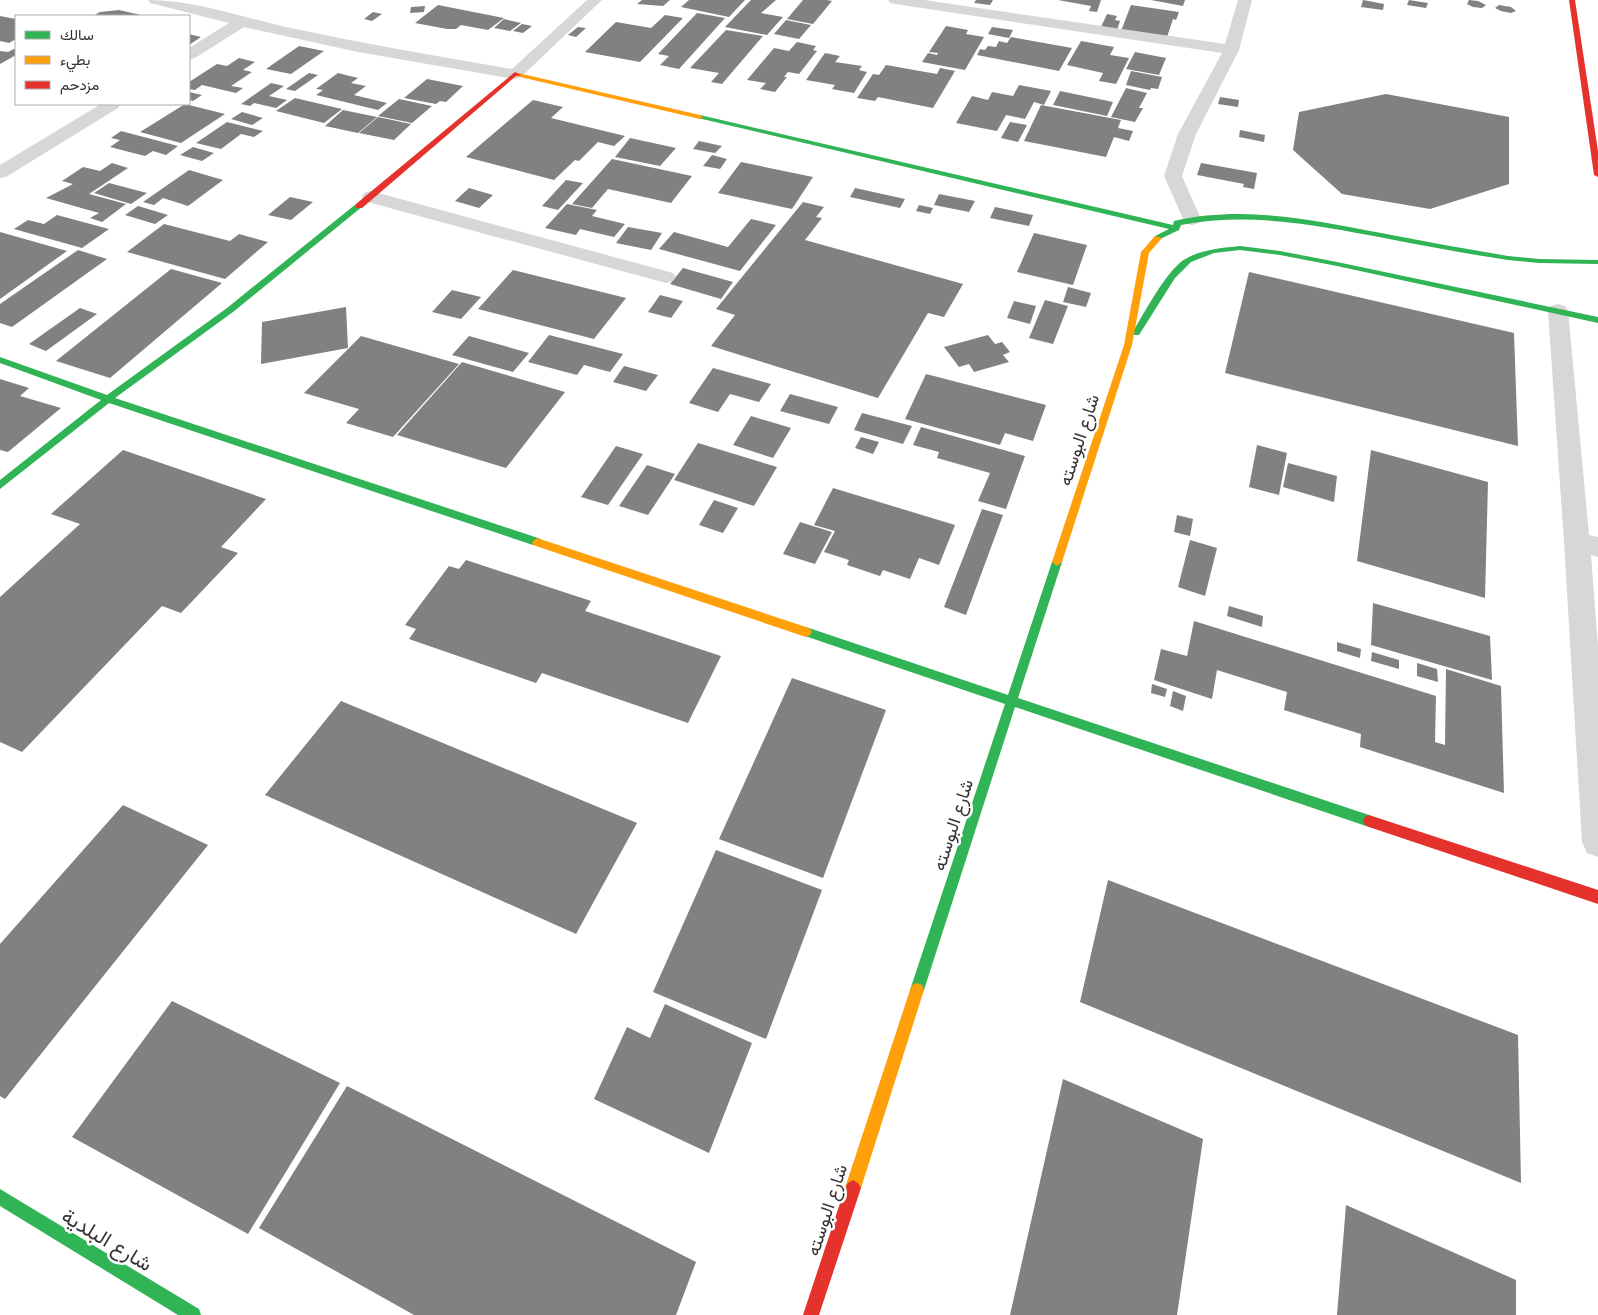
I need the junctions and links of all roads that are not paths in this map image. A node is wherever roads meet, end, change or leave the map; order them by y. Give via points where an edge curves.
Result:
1 (154, 0) edge
2 (595, 0) edge
3 (895, 0) edge
4 (1245, 0) edge
5 (1572, 0) edge
6 (242, 22) junction
7 (1231, 50) junction
8 (190, 54) edge
9 (515, 74) junction
10 (110, 105) edge
11 (0, 152) edge
12 (27, 158) junction
13 (0, 173) edge
14 (1598, 175) edge
15 (371, 198) junction
16 (1192, 219) junction
17 (1176, 228) junction
18 (1598, 262) edge
19 (666, 277) dead end
20 (1558, 311) junction
21 (1598, 320) edge
22 (1128, 345) junction
23 (0, 360) edge
24 (108, 399) junction
25 (0, 485) edge
26 (1588, 545) edge
27 (1012, 701) junction
28 (1598, 842) edge
29 (1598, 897) edge
30 (0, 1196) edge
31 (193, 1315) edge
32 (811, 1315) edge

1 - 6 street
2 - 9 street
3 - 7 street
4 - 7 street
5 - 14 main road
6 - 8 street
6 - 9 street via 358,47
7 - 16 street via 1186,134 1173,176
9 - 15 main road
9 - 17 main road
10 - 12 street
11 - 12 street
12 - 13 street
15 - 19 street
15 - 24 main road via 230,310
16 - 17 main road via 1177,223
16 - 18 main road via 1231,214 1266,215 1481,255 1539,261
17 - 22 main road via 1155,240 1145,252
20 - 21 main road
20 - 22 main road via 1337,264 1240,248 1213,251 1188,260 1172,276
20 - 26 street
22 - 27 main road, شارع البوسته
23 - 24 main road
24 - 25 main road
24 - 27 main road
26 - 28 street
27 - 29 main road
27 - 32 main road, شارع البوسته
30 - 31 main road, شارع البلدية

